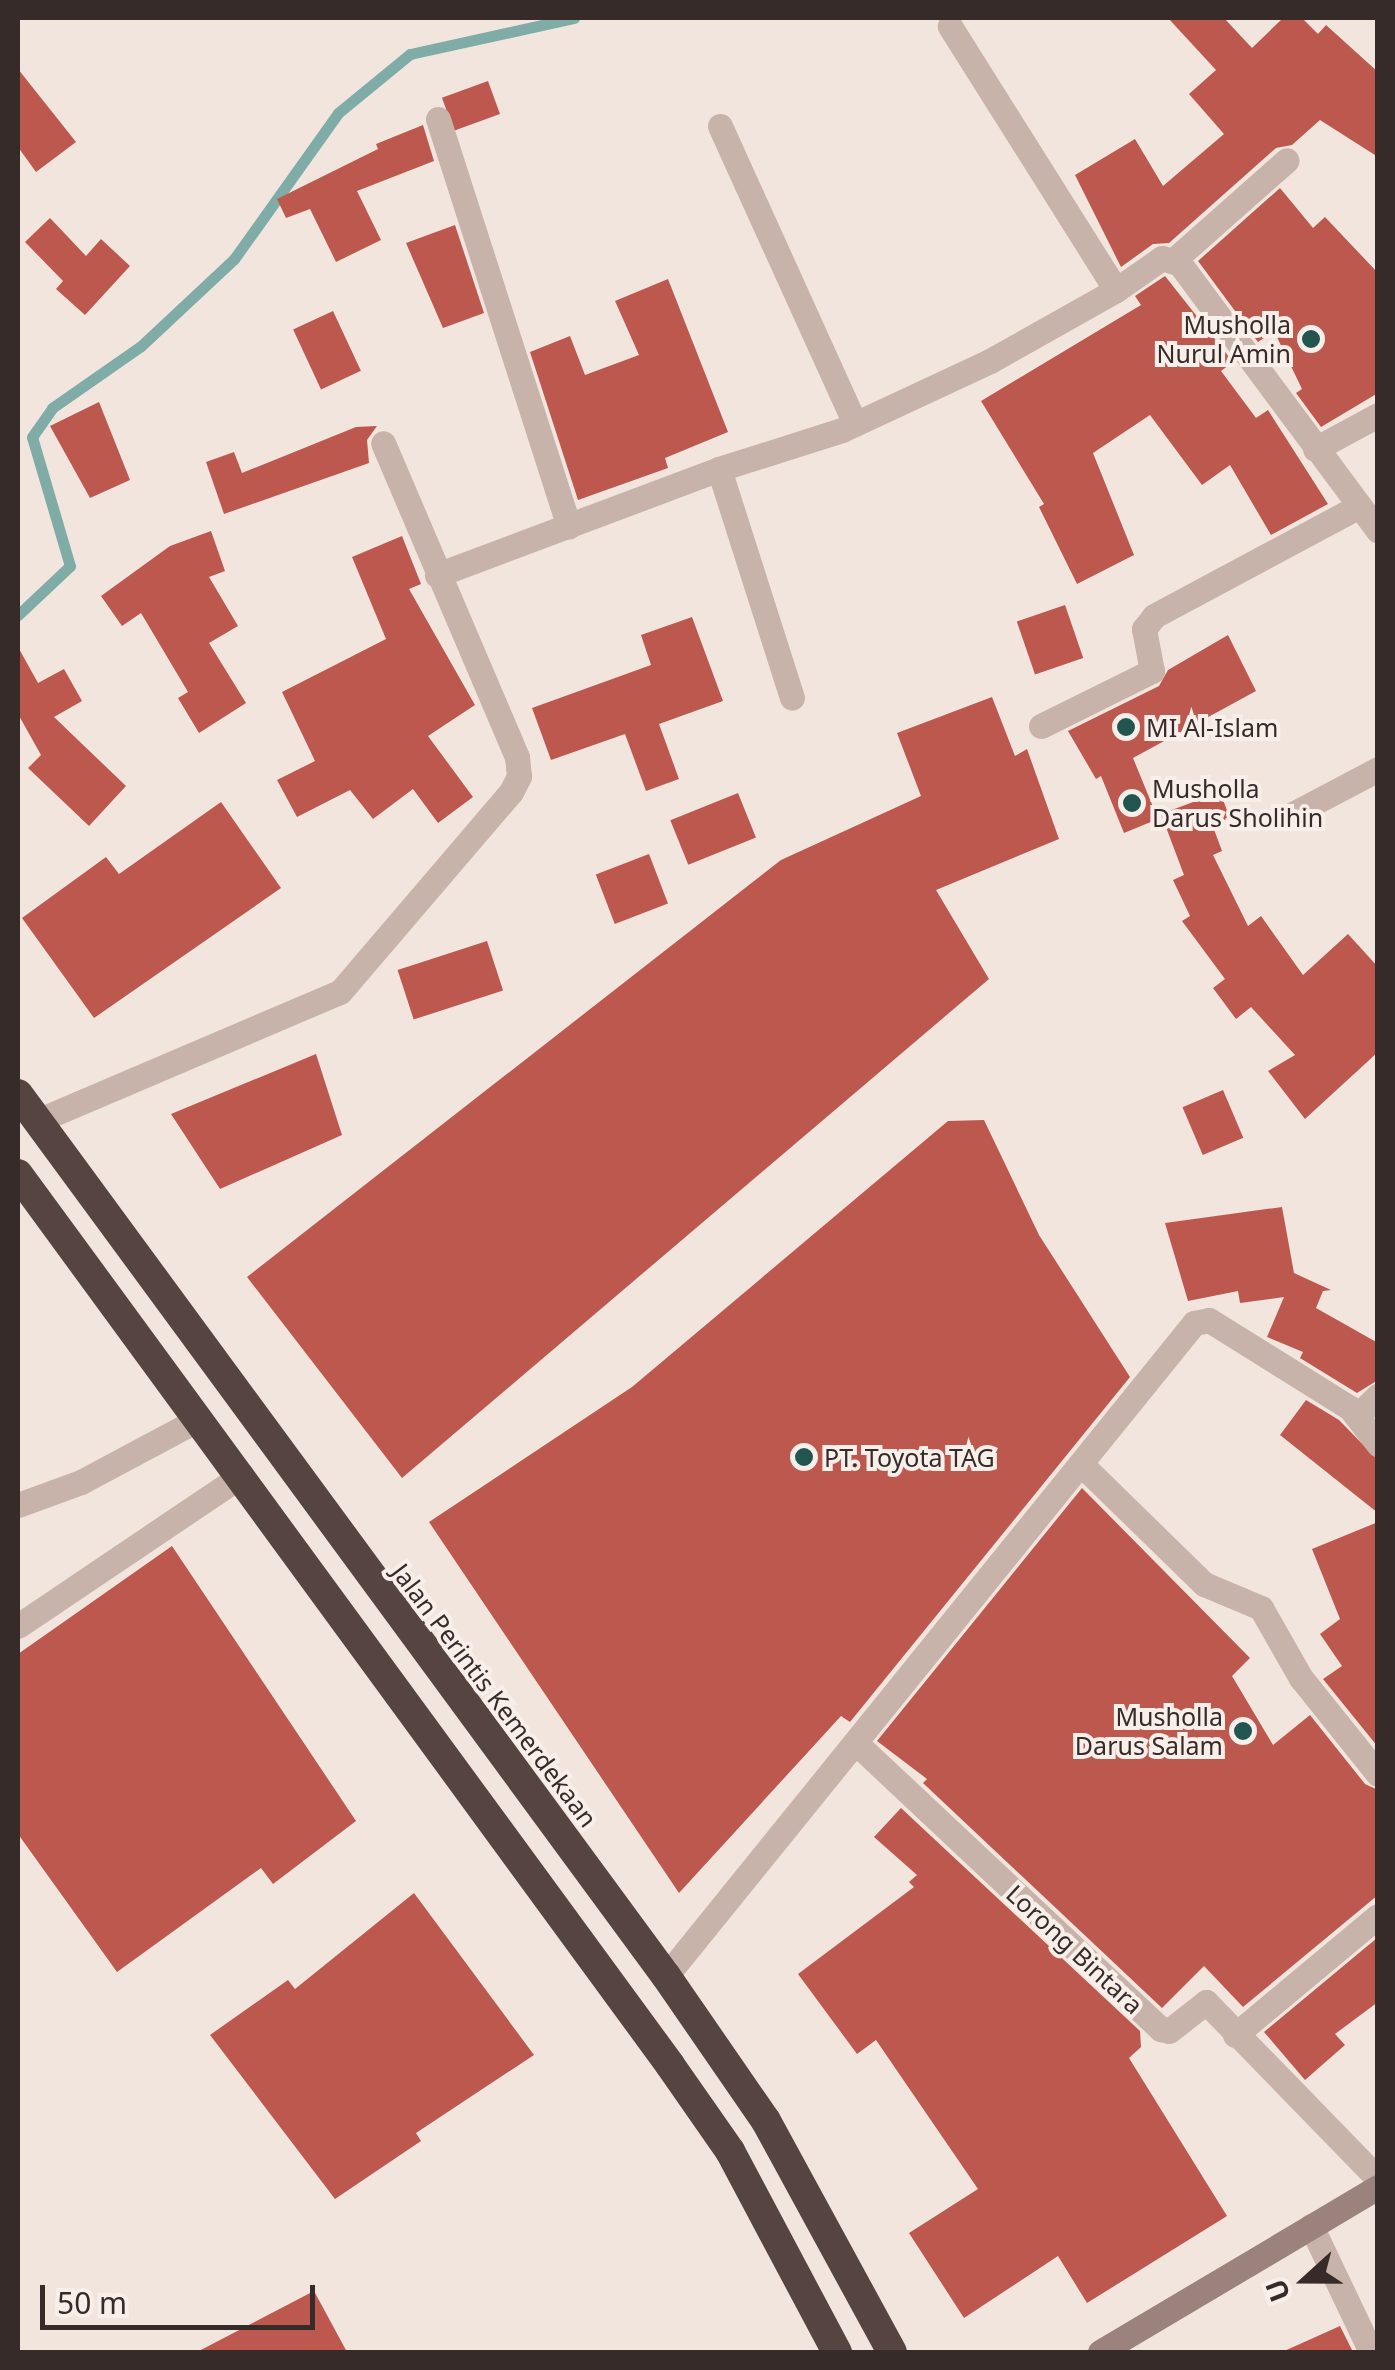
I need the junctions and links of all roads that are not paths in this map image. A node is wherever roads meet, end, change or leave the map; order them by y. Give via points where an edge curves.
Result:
1 (950, 26) dead end
2 (438, 118) dead end
3 (720, 126) dead end
4 (1287, 160) dead end
5 (1175, 259) junction
6 (1116, 290) junction
7 (1378, 414) edge
8 (854, 424) junction
9 (383, 443) dead end
10 (1315, 450) junction
11 (719, 470) junction
12 (1359, 506) junction
13 (569, 526) junction
14 (1378, 531) edge
15 (437, 576) junction
16 (792, 698) dead end
17 (1041, 726) dead end
18 (1378, 770) edge
19 (1288, 816) dead end
20 (18, 1094) edge
21 (37, 1121) junction
22 (18, 1174) edge
23 (1378, 1396) edge
24 (1358, 1416) junction
25 (197, 1420) junction
26 (1378, 1444) edge
27 (1081, 1464) junction
28 (242, 1475) junction
29 (18, 1506) edge
30 (18, 1626) edge
31 (856, 1743) junction
32 (1378, 1774) edge
33 (1378, 1916) edge
34 (666, 1976) junction
35 (1235, 2034) junction
36 (766, 2122) junction
37 (730, 2151) junction
38 (1378, 2183) edge
39 (1312, 2226) junction
40 (830, 2344) edge
41 (892, 2352) edge
42 (1100, 2352) edge
43 (1371, 2352) edge

1 - 6 street
2 - 13 street
3 - 8 street
4 - 5 street
5 - 6 street via 1162,258
5 - 10 street
6 - 8 street via 990,362
7 - 10 street
8 - 11 street
9 - 15 street
10 - 12 street
11 - 13 street
11 - 16 street
12 - 14 street
12 - 17 street via 1154,616 1144,629 1152,670
13 - 15 street
15 - 21 street via 517,757 519,776 511,792 340,992
18 - 19 street
20 - 21 highway, Jalan Perintis Kemerdekaan
21 - 34 highway, Jalan Perintis Kemerdekaan
22 - 25 highway
23 - 24 street
24 - 26 street
24 - 27 street via 1209,1320 1194,1323
25 - 28 highway
25 - 29 street via 81,1482
27 - 31 street
27 - 32 street via 1204,1584 1261,1608 1300,1678
28 - 30 street
28 - 37 highway
31 - 34 street
31 - 35 street, Lorong Bintara via 1160,2029 1169,2031 1206,2002
33 - 35 street
34 - 36 highway, Jalan Perintis Kemerdekaan
35 - 38 street, Lorong Bintara
36 - 37 highway
36 - 41 highway, Jalan Perintis Kemerdekaan
37 - 40 highway
38 - 39 street
39 - 42 street
39 - 43 street

